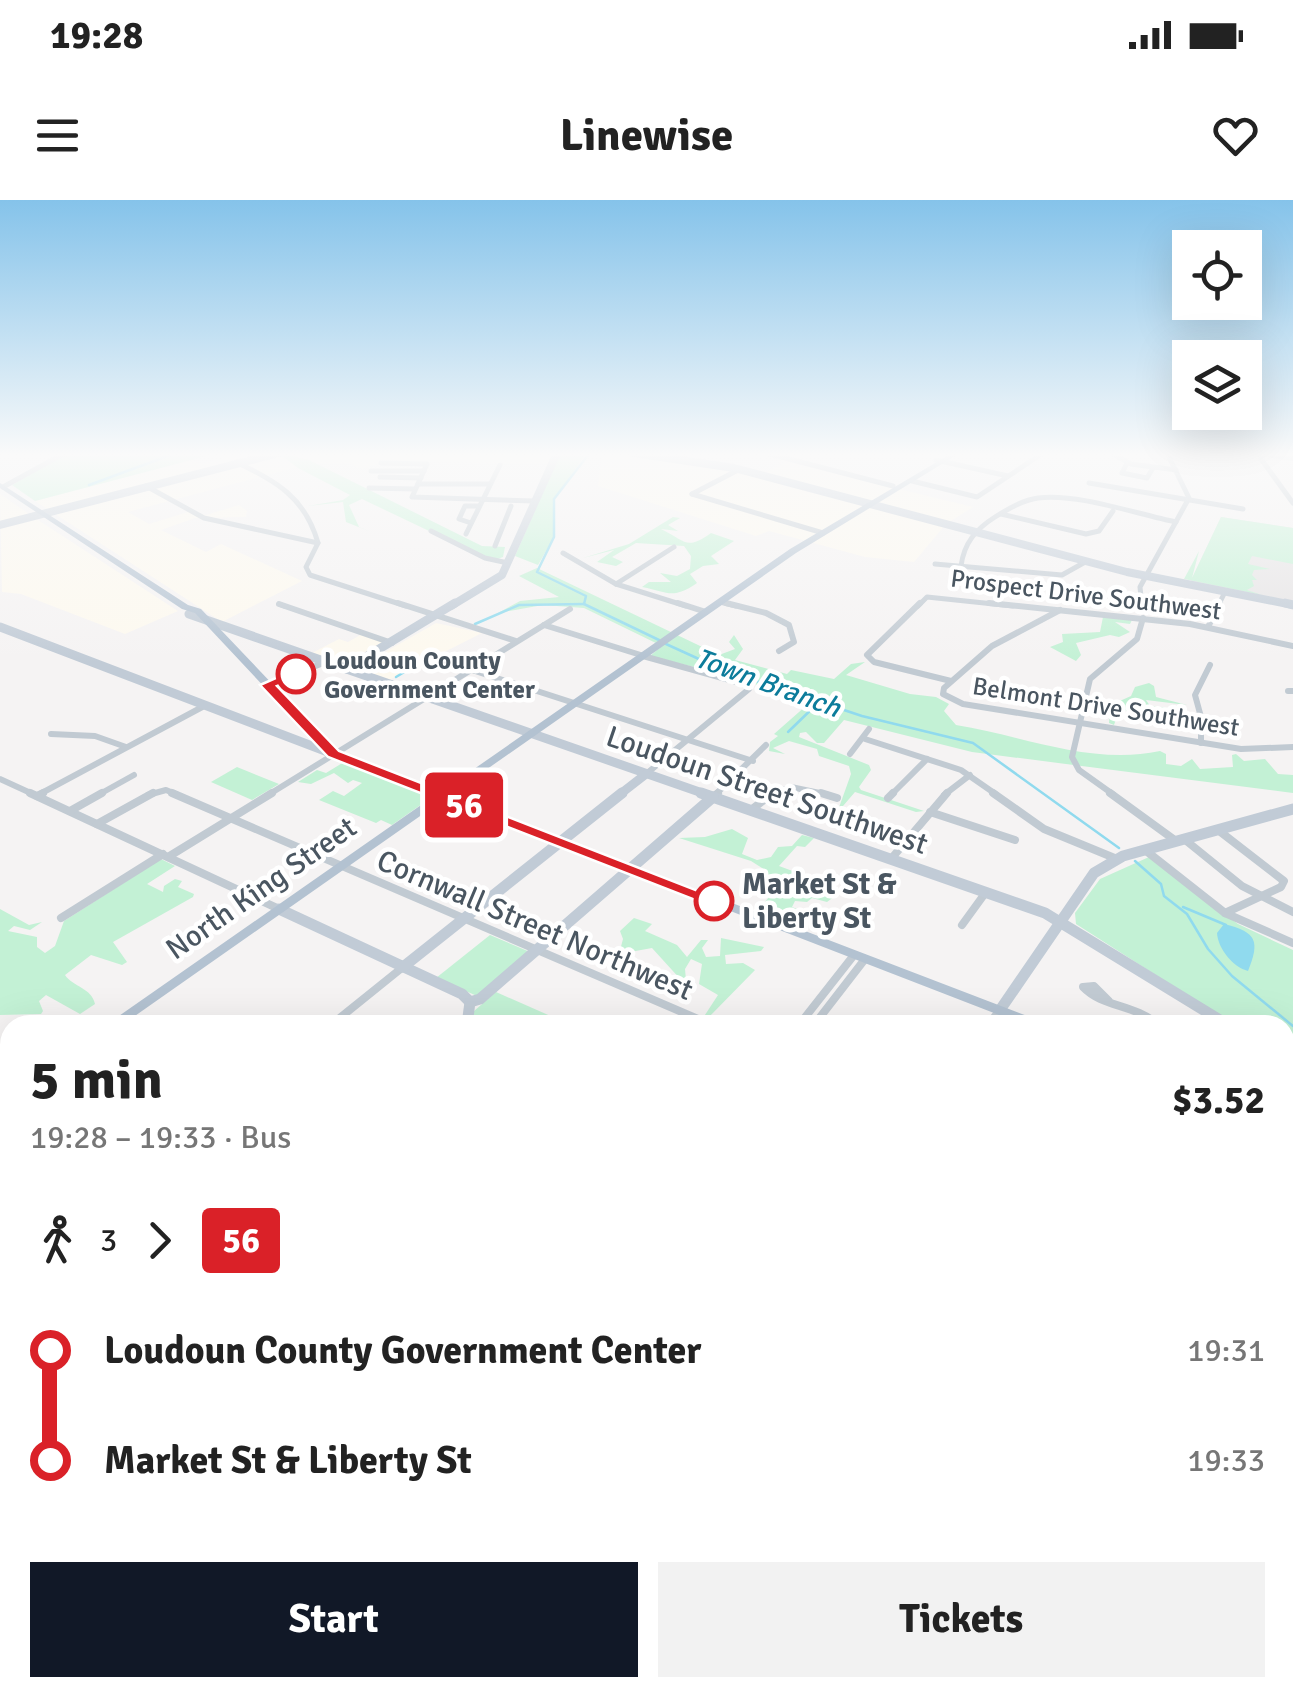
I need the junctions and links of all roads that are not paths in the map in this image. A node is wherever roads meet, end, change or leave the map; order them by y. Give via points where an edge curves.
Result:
1 (1176, 522) edge
2 (56, 523) edge
3 (226, 523) edge
4 (309, 523) edge
5 (505, 523) edge
6 (524, 523) edge
7 (788, 523) edge
8 (834, 523) edge
9 (941, 523) edge
10 (988, 523) edge
11 (1039, 523) edge
12 (1105, 523) edge
13 (471, 524) edge
14 (430, 531) dead end
15 (819, 532) junction
16 (975, 532) junction
17 (466, 534) dead end
18 (318, 543) junction
19 (495, 546) dead end
20 (674, 547) dead end
21 (563, 553) dead end
22 (1087, 561) junction
23 (508, 563) junction
24 (935, 564) dead end
25 (961, 566) junction
26 (1146, 576) junction
27 (616, 584) junction
28 (1225, 592) junction
29 (1141, 597) dead end
30 (720, 602) junction
31 (279, 604) dead end
32 (1293, 605) edge
33 (570, 609) dead end
34 (1060, 610) junction
35 (190, 611) junction
36 (706, 612) junction
37 (435, 616) junction
38 (1142, 618) junction
39 (208, 622) junction
40 (544, 625) junction
41 (0, 626) edge
42 (1208, 626) junction
43 (227, 628) junction
44 (220, 638) junction
45 (518, 641) junction
46 (392, 643) junction
47 (1293, 646) edge
48 (778, 651) dead end
49 (643, 656) junction
50 (326, 662) junction
51 (1210, 665) dead end
52 (346, 669) junction
53 (472, 670) junction
54 (951, 682) junction
55 (267, 685) junction
56 (426, 697) junction
57 (576, 704) junction
58 (206, 705) junction
59 (1078, 722) junction
60 (869, 730) dead end
61 (51, 734) dead end
62 (532, 734) junction
63 (865, 739) junction
64 (688, 740) junction
65 (316, 742) junction
66 (1200, 743) junction
67 (766, 745) dead end
68 (126, 747) junction
69 (1293, 747) edge
70 (334, 754) junction
71 (850, 754) dead end
72 (926, 758) junction
73 (754, 761) junction
74 (646, 774) junction
75 (134, 775) dead end
76 (970, 775) junction
77 (0, 779) edge
78 (36, 796) junction
79 (441, 796) junction
80 (714, 797) junction
81 (837, 798) dead end
82 (888, 798) dead end
83 (751, 810) junction
84 (1293, 810) edge
85 (70, 811) junction
86 (930, 812) junction
87 (231, 818) junction
88 (98, 824) junction
89 (1218, 830) junction
90 (1014, 840) dead end
91 (1180, 840) junction
92 (560, 842) junction
93 (1145, 850) junction
94 (166, 856) junction
95 (890, 859) junction
96 (1117, 859) junction
97 (340, 866) junction
98 (631, 869) junction
99 (986, 892) junction
100 (1259, 896) junction
101 (279, 910) junction
102 (1293, 912) edge
103 (1225, 913) junction
104 (61, 918) dead end
105 (464, 918) junction
106 (1061, 921) junction
107 (962, 926) dead end
108 (1293, 944) edge
109 (538, 950) junction
110 (860, 957) junction
111 (403, 967) junction
112 (470, 1002) junction
113 (818, 1002) junction
114 (1109, 1002) dead end
115 (829, 1006) junction
116 (1000, 1010) junction
117 (127, 1015) edge
118 (343, 1015) edge
119 (468, 1015) edge
120 (689, 1015) edge
121 (807, 1015) edge
122 (822, 1015) edge
123 (996, 1015) edge
124 (1013, 1015) edge
125 (1145, 1015) edge
126 (1212, 1015) edge

1 - 26 street
2 - 35 main road
3 - 18 street
4 - 18 street
5 - 19 street
6 - 23 street
7 - 15 street
8 - 15 main road, North King Street
9 - 16 street
10 - 16 street
11 - 12 street via 1086,534
13 - 17 street
14 - 23 street
15 - 30 main road, North King Street
16 - 22 street
16 - 25 street
18 - 37 street via 306,567 310,575
20 - 27 street
21 - 27 street
22 - 25 street via 1062,575
22 - 26 street
23 - 37 street via 496,580
24 - 25 street
26 - 28 street
26 - 29 street
27 - 36 street
28 - 32 street
28 - 42 street
30 - 36 main road, North King Street
30 - 48 street via 789,625 794,642
31 - 46 street
33 - 40 street
34 - 38 street, Prospect Drive Southwest
34 - 54 street, Belmont Drive Southwest via 992,646
34 - 54 street, Prospect Drive Southwest via 924,598 867,654 874,662
35 - 39 main road
35 - 43 street
35 - 44 main road
36 - 49 main road, North King Street
37 - 45 street
37 - 46 street
38 - 42 street, Prospect Drive Southwest
38 - 59 street via 1137,638 1092,676
39 - 43 street
39 - 44 main road
40 - 45 street
40 - 49 street
41 - 58 street
42 - 47 street, Prospect Drive Southwest
43 - 50 street, Loudoun Street Southwest
44 - 55 main road
45 - 53 street
46 - 52 street
49 - 57 main road, North King Street
49 - 64 street via 748,690
50 - 52 street, Loudoun Street Southwest
50 - 55 street
51 - 66 street via 1194,695
52 - 56 street, Loudoun Street Southwest
53 - 56 street
53 - 57 street
54 - 59 street, Belmont Drive Southwest via 943,691 950,700
55 - 65 main road
56 - 62 street, Loudoun Street Southwest
56 - 70 street
57 - 62 main road, North King Street
57 - 64 street
58 - 65 street
58 - 68 street
59 - 66 street, Belmont Drive Southwest
59 - 91 street via 1075,765
60 - 63 street
61 - 68 street via 95,736
62 - 74 street, Loudoun Street Southwest
62 - 79 main road, North King Street
63 - 71 street
63 - 72 street
64 - 73 street
64 - 74 street
65 - 70 main road
66 - 69 street, Belmont Drive Southwest
67 - 73 street
68 - 78 street
70 - 79 main road
70 - 87 street
72 - 76 street
72 - 82 street
73 - 80 street
74 - 80 street, Loudoun Street Southwest
74 - 92 street
75 - 85 street
76 - 86 street
76 - 96 street via 1044,829
77 - 78 street
78 - 85 street
79 - 92 main road
79 - 97 main road, North King Street
80 - 83 street, Loudoun Street Southwest
80 - 98 street
81 - 83 street via 784,786
83 - 95 street, Loudoun Street Southwest
84 - 89 street
85 - 88 street
86 - 90 street
86 - 95 street
87 - 88 street, Cornwall Street Northwest via 162,790
87 - 94 street
87 - 97 street, Cornwall Street Northwest
88 - 94 street
89 - 91 street
89 - 100 street via 1284,882
91 - 93 street
91 - 100 street
92 - 98 main road
92 - 105 street
93 - 96 street
93 - 103 street
94 - 101 street
94 - 104 street
95 - 99 street, Loudoun Street Southwest
96 - 106 street via 1090,877
97 - 101 main road, North King Street
97 - 105 street, Cornwall Street Northwest
98 - 109 street
98 - 110 main road
99 - 106 street, Loudoun Street Southwest
99 - 107 street
100 - 102 street
100 - 103 street
101 - 111 street
101 - 117 main road, North King Street
103 - 108 street
105 - 109 street, Cornwall Street Northwest
105 - 111 street
106 - 116 street
106 - 126 street, Loudoun Street Southwest
109 - 112 street
109 - 120 street, Cornwall Street Northwest
110 - 113 street
110 - 115 street
110 - 116 main road
111 - 112 street
111 - 118 street
112 - 119 street
113 - 115 street
113 - 121 street
114 - 125 street
115 - 122 street
116 - 123 street
116 - 124 main road

